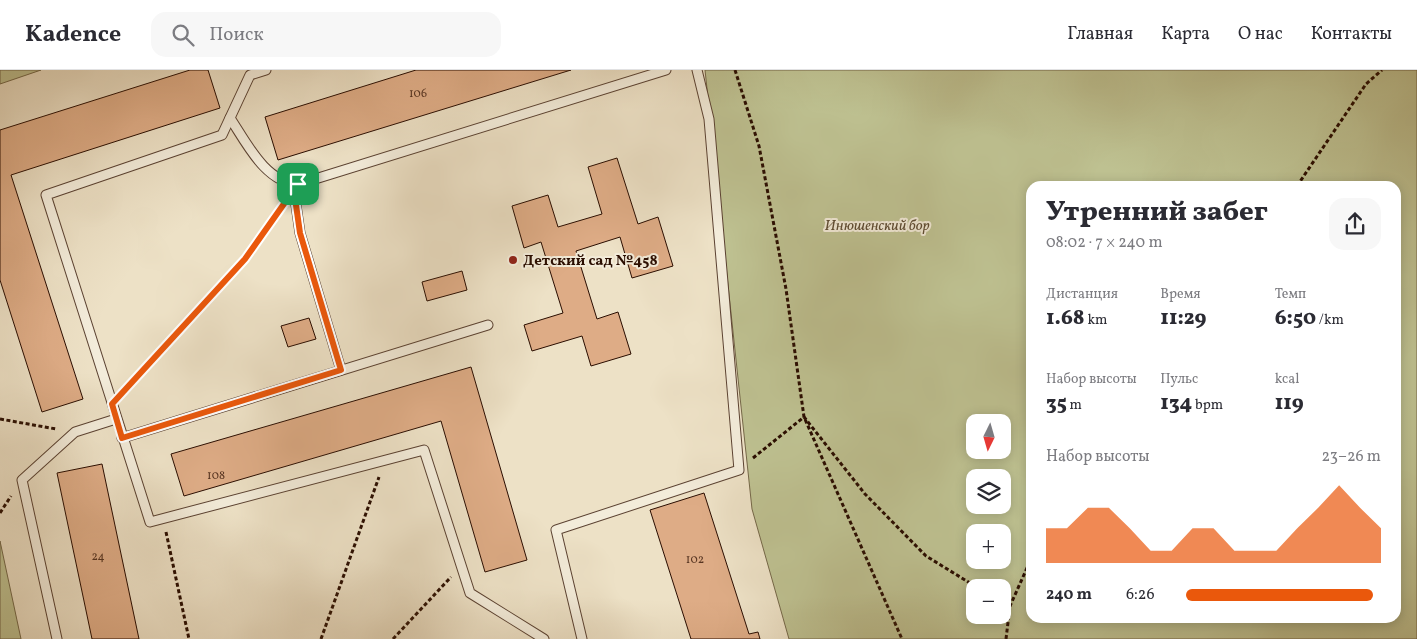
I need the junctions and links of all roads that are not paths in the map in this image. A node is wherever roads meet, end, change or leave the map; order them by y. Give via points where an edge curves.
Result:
1 (266, 70) edge
2 (666, 70) edge
3 (697, 70) edge
4 (230, 118) junction
5 (298, 184) junction
6 (488, 326) dead end
7 (341, 370) junction
8 (116, 419) junction
9 (122, 438) junction
10 (56, 639) edge
11 (544, 639) edge
12 (582, 639) edge

1 - 4 lane via 250,75
2 - 5 lane
3 - 12 lane via 709,120 739,470 556,530
4 - 5 lane via 265,168 281,181
4 - 8 lane via 222,135 46,195
5 - 7 lane via 296,205 300,233
6 - 7 lane
7 - 9 lane
8 - 9 lane
8 - 10 lane via 75,432 22,480
9 - 11 lane via 150,522 424,450 470,594

